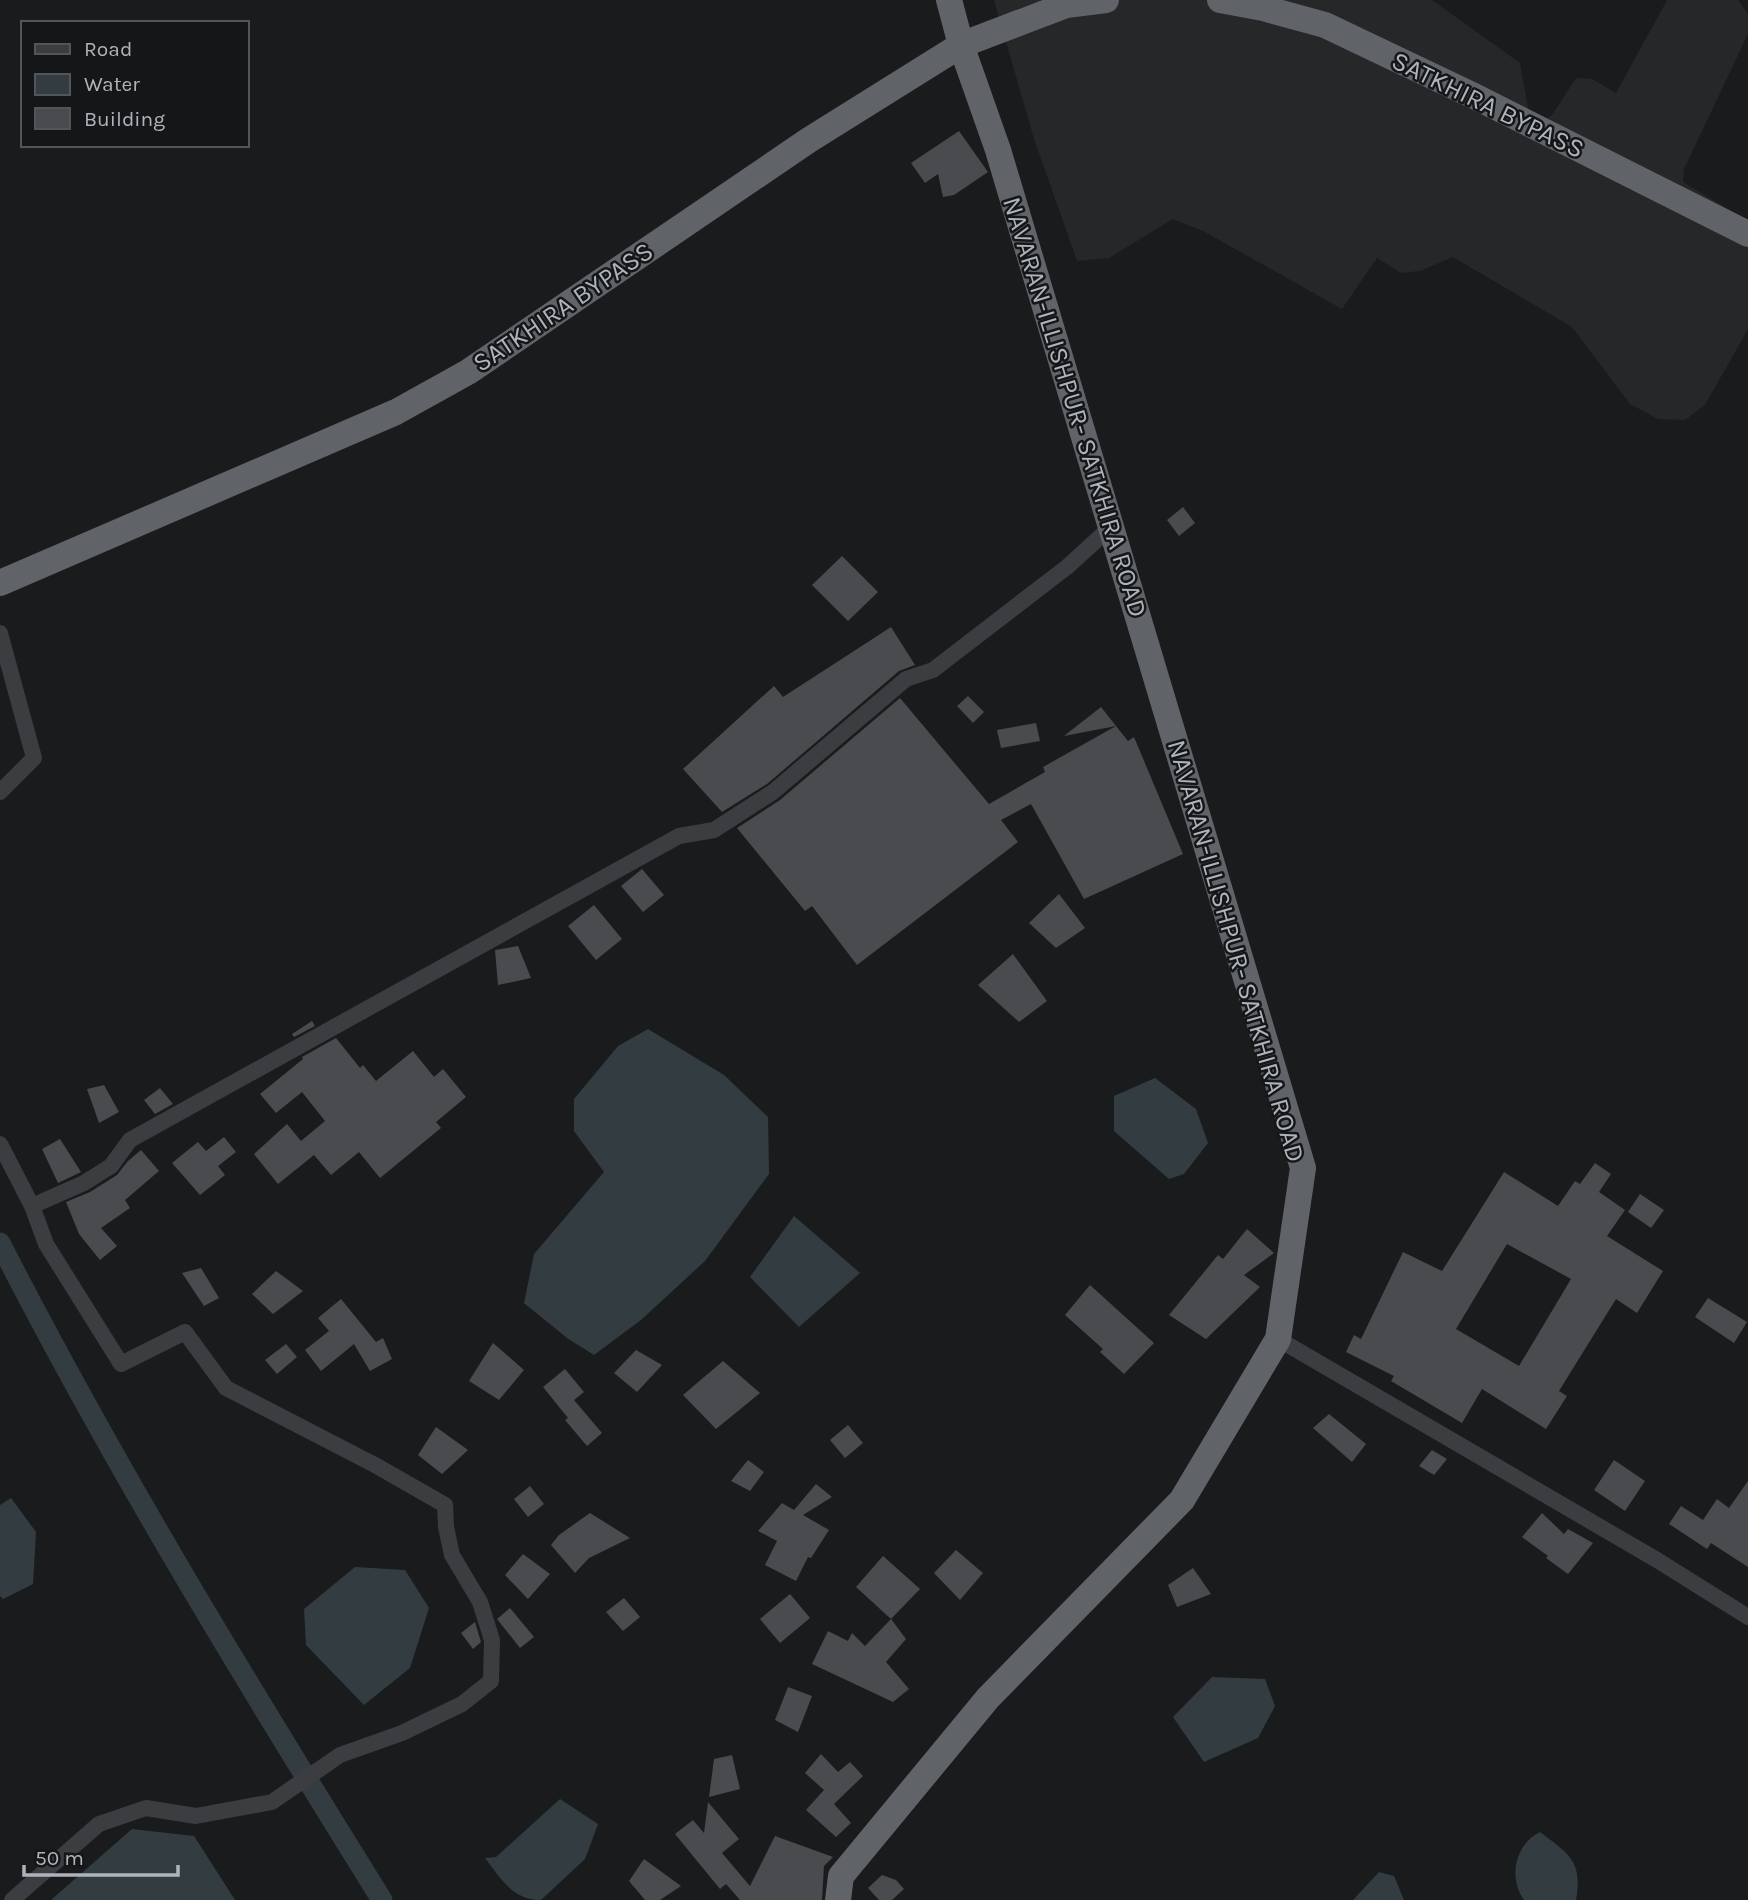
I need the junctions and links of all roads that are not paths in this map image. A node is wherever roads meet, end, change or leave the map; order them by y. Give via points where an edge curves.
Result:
1 (949, 0) edge
2 (1106, 0) edge
3 (1220, 0) edge
4 (961, 45) junction
5 (1748, 234) edge
6 (1111, 527) junction
7 (0, 583) edge
8 (0, 633) edge
9 (0, 792) edge
10 (0, 1144) edge
11 (32, 1206) junction
12 (1278, 1339) junction
13 (1748, 1617) edge
14 (12, 1900) edge
15 (838, 1900) edge

1 - 4 highway, NAVARAN-ILLISHPUR- SATKHIRA ROAD
2 - 4 highway, SATKHIRA BYPASS via 1066,5
3 - 5 highway, SATKHIRA BYPASS via 1325,25
4 - 6 highway, NAVARAN-ILLISHPUR- SATKHIRA ROAD via 998,150
4 - 7 highway, SATKHIRA BYPASS via 809,140 456,379 396,412
6 - 11 street via 1067,567 933,670 906,678 773,792 714,830 679,836 518,923 130,1140 111,1166
6 - 12 highway, NAVARAN-ILLISHPUR- SATKHIRA ROAD via 1303,1168
8 - 9 street via 34,758
10 - 11 street
11 - 14 street via 46,1244 121,1364 185,1332 226,1388 446,1505 452,1555 480,1602 492,1640 491,1681 462,1704 402,1733 340,1755 272,1802 196,1815 146,1808 99,1824
12 - 13 street
12 - 15 highway, NAVARAN-ILLISHPUR- SATKHIRA ROAD via 1182,1500 988,1698 841,1876

